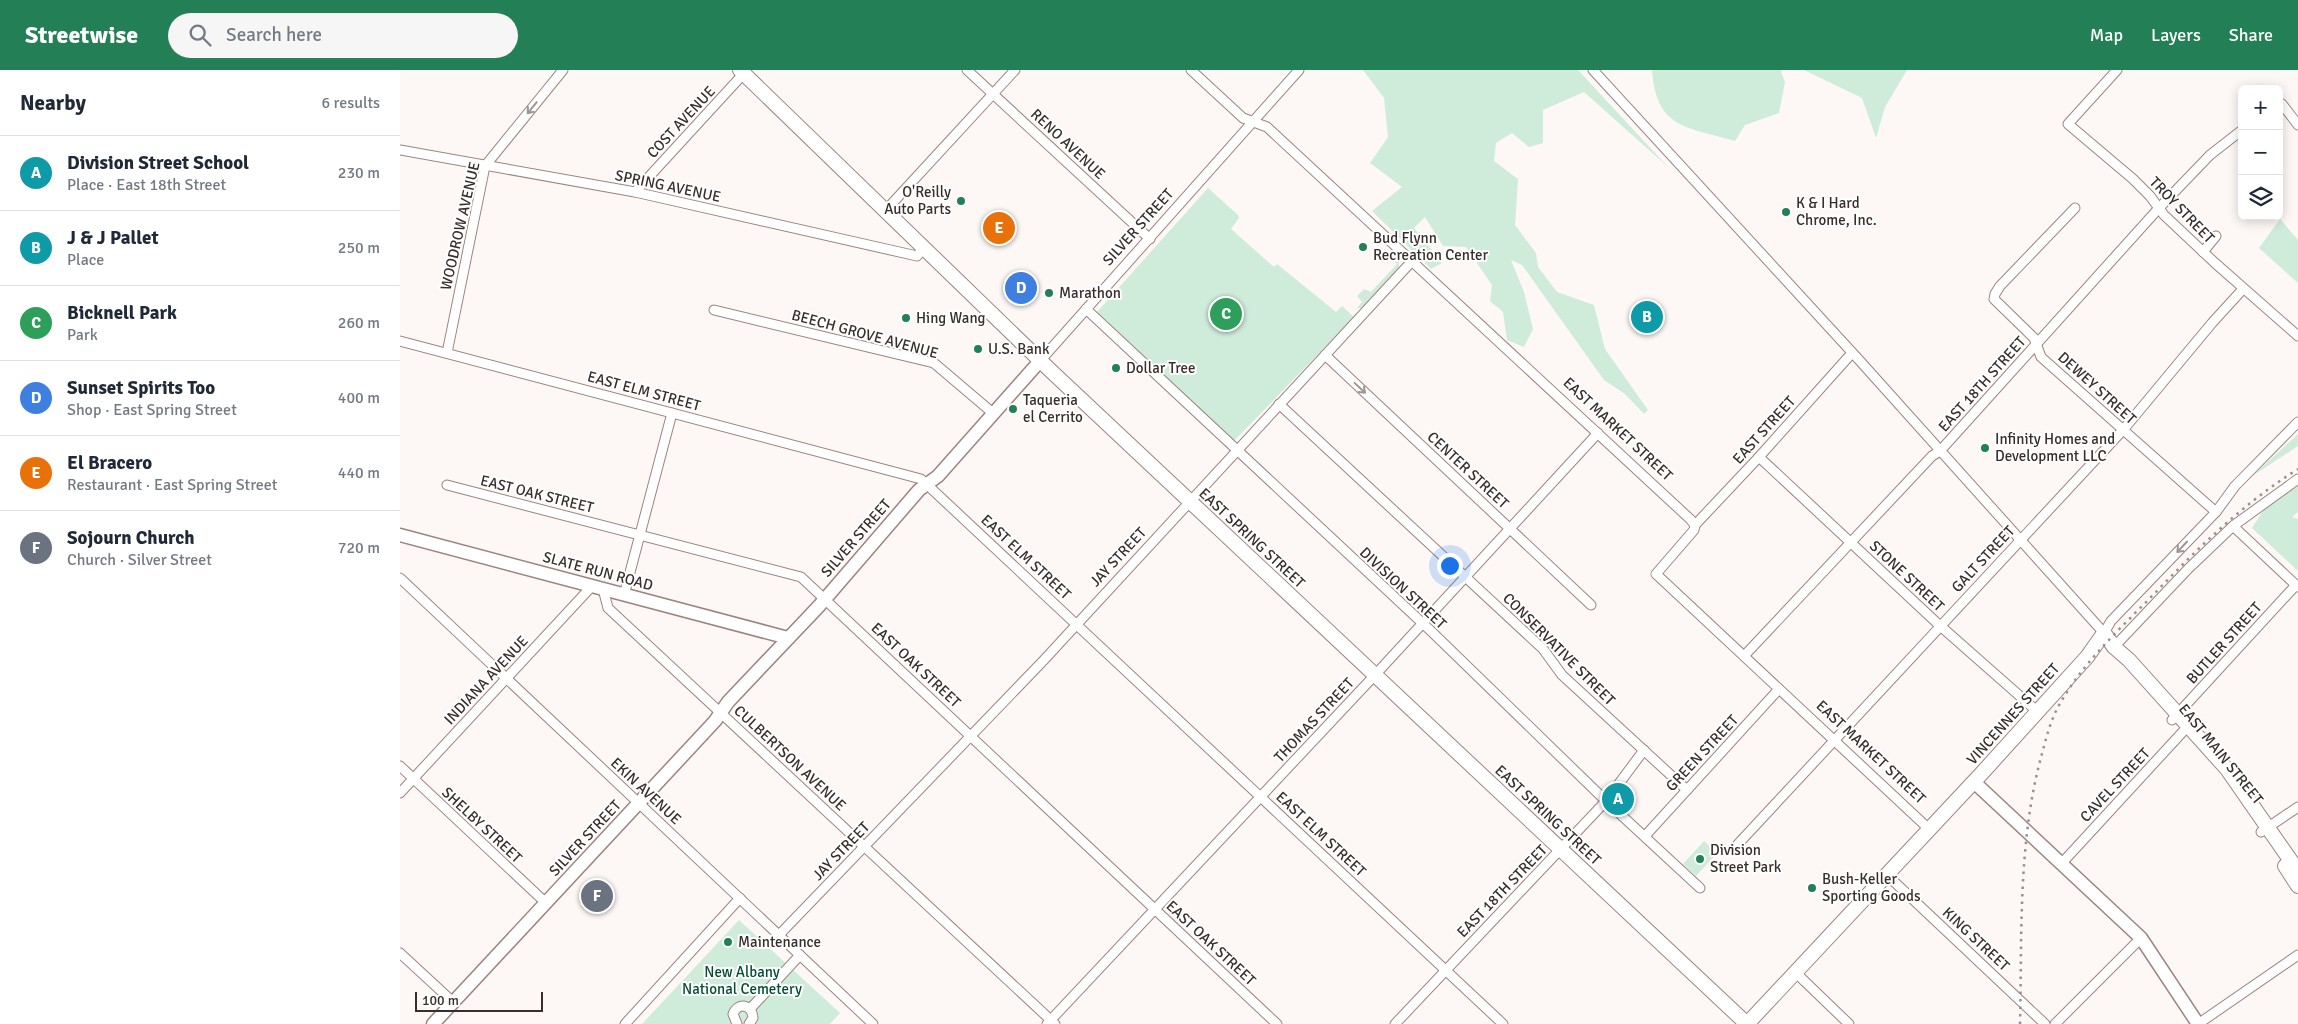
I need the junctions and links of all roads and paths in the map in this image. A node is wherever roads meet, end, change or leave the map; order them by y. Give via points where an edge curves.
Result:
1 (563, 70) edge
2 (967, 70) edge
3 (1015, 70) edge
4 (1191, 70) edge
5 (1299, 70) edge
6 (1593, 70) edge
7 (2117, 70) edge
8 (744, 71) edge
9 (993, 94) junction
10 (2283, 107) edge
11 (1254, 122) junction
12 (2298, 125) edge
13 (2238, 133) edge
14 (400, 150) edge
15 (485, 166) junction
16 (635, 192) junction
17 (2074, 208) dead end
18 (2159, 208) junction
19 (886, 210) junction
20 (2216, 236) dead end
21 (1150, 239) junction
22 (924, 248) junction
23 (2203, 252) junction
24 (1412, 260) junction
25 (2243, 289) junction
26 (1086, 309) junction
27 (714, 310) dead end
28 (2298, 336) edge
29 (400, 341) edge
30 (2037, 344) junction
31 (1852, 352) junction
32 (447, 353) junction
33 (1325, 355) junction
34 (1040, 361) junction
35 (1279, 404) junction
36 (672, 413) junction
37 (994, 414) junction
38 (2298, 422) edge
39 (2123, 430) junction
40 (1598, 433) junction
41 (1236, 451) junction
42 (1940, 451) junction
43 (1759, 457) junction
44 (2298, 479) edge
45 (928, 484) junction
46 (448, 486) dead end
47 (1189, 501) junction
48 (2216, 512) junction
49 (1695, 525) junction
50 (2233, 526) junction
51 (1509, 527) junction
52 (640, 534) junction
53 (400, 535) edge
54 (2020, 539) junction
55 (1851, 542) junction
56 (1465, 576) junction
57 (400, 578) edge
58 (2297, 586) edge
59 (598, 588) junction
60 (624, 594) junction
61 (825, 599) junction
62 (1592, 605) dead end
63 (1076, 623) junction
64 (1422, 624) junction
65 (1940, 626) junction
66 (2104, 633) junction
67 (788, 638) junction
68 (2114, 647) junction
69 (1744, 656) junction
70 (1375, 675) junction
71 (507, 679) junction
72 (1779, 689) junction
73 (720, 712) junction
74 (2038, 712) junction
75 (2175, 717) junction
76 (2186, 729) junction
77 (971, 736) junction
78 (1835, 741) junction
79 (1644, 750) junction
80 (400, 766) edge
81 (413, 779) junction
82 (1974, 782) junction
83 (1687, 790) junction
84 (400, 793) edge
85 (1261, 796) junction
86 (1606, 801) junction
87 (639, 803) junction
88 (2298, 807) edge
89 (1930, 829) junction
90 (2265, 829) junction
91 (1645, 836) junction
92 (1738, 844) dead end
93 (864, 846) junction
94 (1562, 850) junction
95 (2062, 862) junction
96 (2298, 871) edge
97 (1887, 875) junction
98 (2298, 886) edge
99 (1700, 888) dead end
100 (740, 898) junction
101 (546, 903) junction
102 (1155, 909) junction
103 (780, 936) junction
104 (2141, 938) junction
105 (400, 953) edge
106 (800, 955) junction
107 (2298, 955) edge
108 (1446, 970) junction
109 (1795, 972) junction
110 (453, 1002) junction
111 (750, 1009) junction
112 (1051, 1023) edge
113 (433, 1024) edge
114 (624, 1024) edge
115 (737, 1024) edge
116 (748, 1024) edge
117 (873, 1024) edge
118 (1277, 1024) edge
119 (1395, 1024) edge
120 (1503, 1024) edge
121 (1747, 1024) edge
122 (1848, 1024) edge
123 (2045, 1024) edge
124 (2055, 1024) edge
125 (2198, 1024) edge

1 -> 15 street, WOODROW AVENUE
2 - 9 street, RENO AVENUE
3 - 9 street
4 - 11 street, EAST MARKET STREET via 1243,118
5 - 11 street, SILVER STREET
6 - 31 street
7 - 18 street, TROY STREET via 2068,124 2133,179
8 - 16 street, COST AVENUE
8 - 19 main road, EAST SPRING STREET
9 - 19 street
9 - 21 street, RENO AVENUE
10 - 12 street
11 - 21 street, SILVER STREET
11 - 24 street, EAST MARKET STREET via 1267,127
13 - 18 street, EAST 18TH STREET via 2210,154
14 - 15 street, SPRING AVENUE
15 - 16 street, SPRING AVENUE
15 - 32 street, WOODROW AVENUE
16 - 22 street, SPRING AVENUE via 916,256
17 - 30 street, DEWEY STREET via 1995,294 1996,302
18 - 23 street, TROY STREET
18 - 30 street, EAST 18TH STREET
19 - 22 main road, EAST SPRING STREET
20 - 23 street
21 - 26 street, SILVER STREET
22 - 34 main road, EAST SPRING STREET
23 - 25 street, TROY STREET
24 - 33 street, JAY STREET
24 - 40 street, EAST MARKET STREET
25 - 28 street, TROY STREET
25 - 39 street, GALT STREET
26 - 34 street, SILVER STREET
26 - 41 street, DIVISION STREET
27 - 37 street, BEECH GROVE AVENUE via 934,363
29 - 32 street, EAST ELM STREET
30 - 39 street, DEWEY STREET via 2040,357
30 - 42 street, EAST 18TH STREET
31 - 42 street
31 - 43 street, EAST STREET
32 - 36 street, EAST ELM STREET
33 - 35 street, JAY STREET
33 -> 51 street, CENTER STREET
34 - 37 main road, SILVER STREET
34 - 47 main road, EAST SPRING STREET
35 - 41 street, JAY STREET
35 - 56 street, CONSERVATIVE STREET
36 - 45 street, EAST ELM STREET via 921,479
36 - 52 street
37 - 45 main road, SILVER STREET
38 - 48 street, VINCENNES STREET via 2235,486
39 - 48 street, DEWEY STREET
39 - 54 street, GALT STREET
40 - 49 street, EAST MARKET STREET
40 - 51 street, THOMAS STREET
41 - 47 street, JAY STREET
41 - 64 street, DIVISION STREET
42 - 54 street
42 - 55 street, EAST 18TH STREET
43 - 49 street, EAST STREET
43 - 55 street, STONE STREET
44 - 50 street
45 - 61 main road, SILVER STREET via 919,490
45 - 63 street, EAST ELM STREET
46 - 52 street, EAST OAK STREET
47 - 63 street, JAY STREET
47 - 70 main road, EAST SPRING STREET
48 -> 66 street, VINCENNES STREET via 2111,621
49 - 69 street, EAST MARKET STREET via 1690,537 1656,574
50 - 58 street
50 - 68 street
51 - 56 street, THOMAS STREET
51 - 62 street, CENTER STREET
52 - 60 street
52 - 61 street, EAST OAK STREET via 801,577
53 - 59 main road, SLATE RUN ROAD
54 - 65 street, GALT STREET
54 - 66 street
55 - 65 street, STONE STREET
55 - 69 street, EAST 18TH STREET
56 - 64 street, THOMAS STREET
56 - 79 street, CONSERVATIVE STREET via 1543,649 1562,675
57 - 71 street, EKIN AVENUE
58 - 75 street, BUTLER STREET
59 - 60 main road, SLATE RUN ROAD
59 - 71 street, INDIANA AVENUE
59 - 73 street, CULBERTSON AVENUE via 608,608
60 - 67 main road, SLATE RUN ROAD
61 - 67 main road, SILVER STREET
61 - 77 street, EAST OAK STREET
63 - 77 street, JAY STREET
63 - 85 street, EAST ELM STREET
64 - 70 street, THOMAS STREET
64 - 86 street, DIVISION STREET
65 - 74 street, STONE STREET
65 - 78 street, GALT STREET
66 - 68 main road, EAST MAIN STREET
66 - 74 main road, VINCENNES STREET
67 - 73 main road, SILVER STREET
68 - 75 main road, EAST MAIN STREET
69 - 72 street, EAST MARKET STREET
70 - 85 street, THOMAS STREET
70 - 94 main road, EAST SPRING STREET
71 - 81 street, INDIANA AVENUE
71 - 87 street, EKIN AVENUE
72 - 78 street, EAST MARKET STREET
72 - 83 street, GREEN STREET
73 - 87 main road, SILVER STREET
73 - 93 street, CULBERTSON AVENUE
74 - 82 main road, VINCENNES STREET
75 - 76 main road, EAST MAIN STREET
76 - 90 main road, EAST MAIN STREET via 2227,769
76 - 95 street, CAVEL STREET
77 - 93 street, JAY STREET
77 - 102 street, EAST OAK STREET
78 - 89 street, EAST MARKET STREET
78 - 92 street, GALT STREET
79 - 83 street, CONSERVATIVE STREET
79 - 86 street, EAST 18TH STREET
80 - 81 street, SHELBY STREET
81 - 84 street, INDIANA AVENUE
81 - 101 street, SHELBY STREET
82 - 89 main road, VINCENNES STREET
82 - 95 main road
83 - 91 street, GREEN STREET
85 - 102 street, THOMAS STREET
85 - 108 street, EAST ELM STREET
86 - 91 street, DIVISION STREET
86 - 94 street, EAST 18TH STREET
87 - 100 street, EKIN AVENUE
87 - 101 main road, SILVER STREET
88 - 90 street
89 - 97 main road, VINCENNES STREET
90 - 96 main road, EAST MAIN STREET
90 - 98 main road, EAST MAIN STREET
91 - 99 street, DIVISION STREET
93 - 103 street, JAY STREET
93 - 112 street, CULBERTSON AVENUE
94 - 108 street, EAST 18TH STREET
94 - 121 main road, EAST SPRING STREET
95 - 104 main road
97 - 109 main road, VINCENNES STREET
97 - 123 street, KING STREET
100 - 103 street, EKIN AVENUE
100 - 114 street
101 - 110 main road, SILVER STREET
102 - 112 street, THOMAS STREET
102 - 118 street, EAST OAK STREET
103 - 106 street, EKIN AVENUE
104 - 124 street
104 - 125 main road
105 - 110 street
106 - 111 street
106 - 117 street, EKIN AVENUE
107 - 125 street
108 - 119 street, EAST 18TH STREET
108 - 120 street, EAST ELM STREET
109 - 121 main road, VINCENNES STREET
109 - 122 street
110 - 113 main road, SILVER STREET
111 - 115 street via 744,1006 736,1009 733,1018
111 - 116 street via 753,1018

